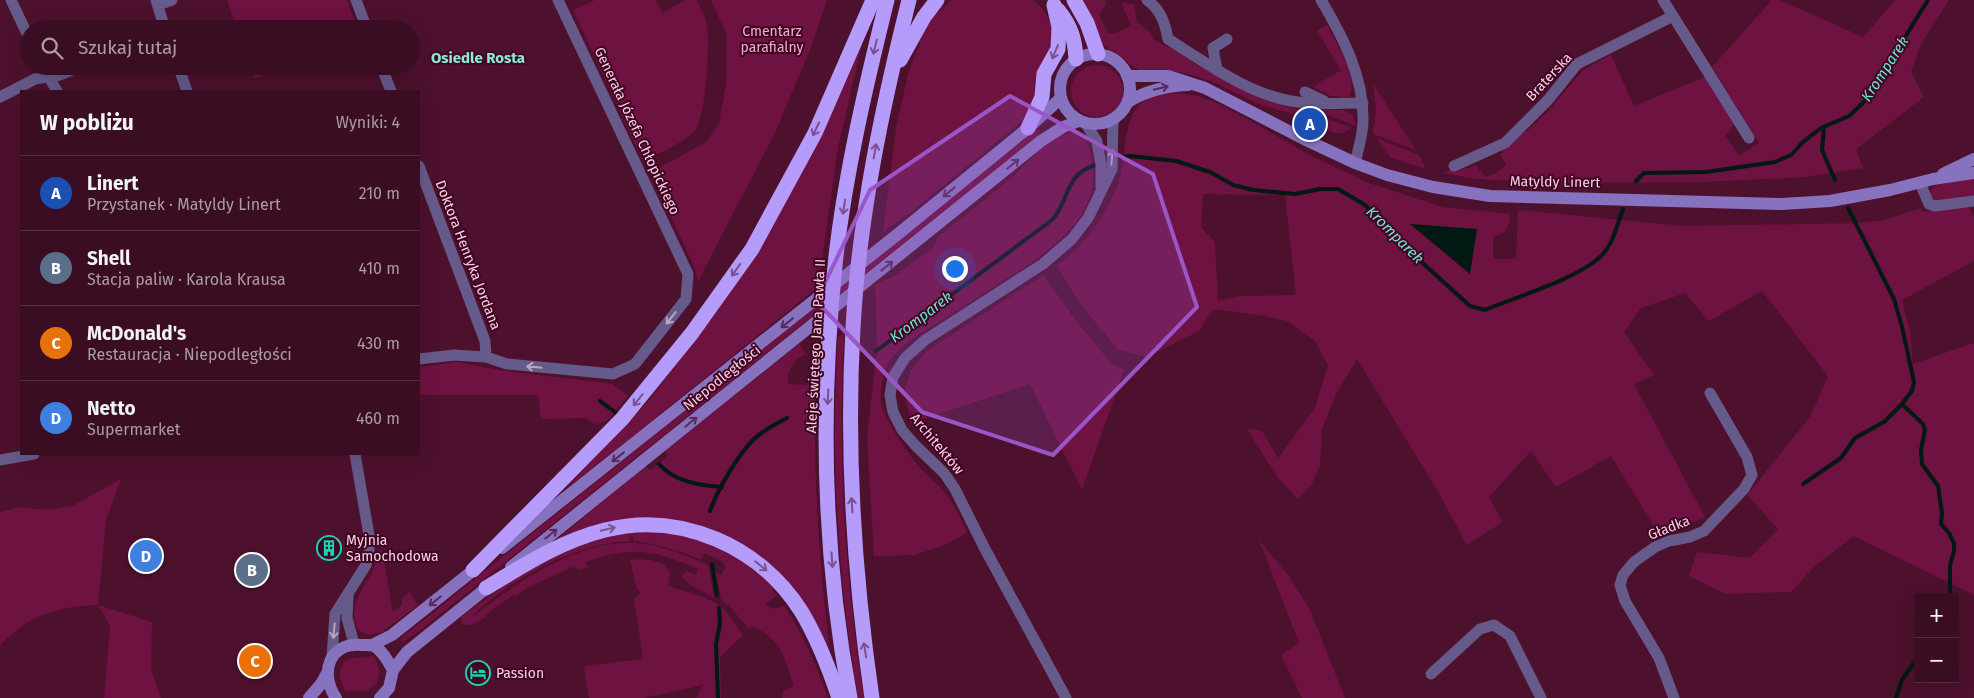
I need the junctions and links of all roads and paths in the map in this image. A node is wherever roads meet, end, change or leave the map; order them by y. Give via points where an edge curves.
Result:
1 (11, 0) edge
2 (172, 0) edge
3 (356, 0) edge
4 (558, 0) edge
5 (873, 0) edge
6 (887, 0) edge
7 (909, 0) edge
8 (937, 0) edge
9 (1074, 0) edge
10 (1147, 0) edge
11 (1321, 0) edge
12 (1663, 0) edge
13 (157, 2) edge
14 (1051, 3) edge
15 (1673, 16) junction
16 (20, 20) edge
17 (160, 20) edge
18 (364, 20) edge
19 (1227, 39) dead end
20 (1098, 54) junction
21 (1076, 60) junction
22 (1217, 70) junction
23 (60, 75) edge
24 (181, 75) edge
25 (385, 75) edge
26 (1127, 76) junction
27 (49, 77) junction
28 (890, 79) junction
29 (1196, 85) junction
30 (56, 90) edge
31 (187, 90) edge
32 (391, 90) edge
33 (1305, 92) dead end
34 (0, 97) edge
35 (1061, 98) junction
36 (1128, 102) junction
37 (1325, 102) junction
38 (1363, 103) junction
39 (1113, 120) junction
40 (1082, 122) junction
41 (1028, 128) junction
42 (1749, 138) dead end
43 (1974, 159) edge
44 (1355, 163) junction
45 (1454, 166) dead end
46 (420, 169) edge
47 (1974, 173) edge
48 (1934, 179) junction
49 (1920, 183) junction
50 (1102, 192) junction
51 (1974, 201) edge
52 (486, 357) junction
53 (420, 359) edge
54 (1710, 393) dead end
55 (28, 455) edge
56 (355, 455) edge
57 (0, 460) edge
58 (473, 570) junction
59 (486, 588) junction
60 (348, 595) junction
61 (354, 644) junction
62 (372, 645) junction
63 (332, 657) junction
64 (393, 670) junction
65 (327, 673) junction
66 (1431, 674) dead end
67 (387, 695) edge
68 (309, 698) edge
69 (336, 698) edge
70 (839, 698) edge
71 (850, 698) edge
72 (872, 698) edge
73 (1066, 698) edge
74 (1541, 698) edge
75 (1674, 698) edge

1 - 16 street
2 - 13 street
3 - 18 street
4 -> 52 street, Generała Józefa Chłopickiego via 688,274 686,300 636,364 613,374 506,364
5 -> 58 highway via 815,133 752,249 692,333 622,419
6 -> 71 highway, Aleje świętego Jana Pawła II via 850,162 836,256 829,349 828,503 834,583
7 - 28 highway
8 - 28 highway
9 - 20 highway via 1087,23
10 - 22 street via 1165,22 1168,39
11 - 38 street via 1346,48
12 - 15 street
13 - 17 street
14 - 21 highway via 1073,35
14 -> 41 highway via 1059,27 1058,48 1044,74 1042,97
15 - 42 street
15 - 45 street, Braterska via 1577,64 1548,100 1505,143
19 - 22 street via 1213,48
20 - 21 main road
20 - 26 main road via 1110,57
21 - 35 main road via 1064,72
22 - 37 street via 1278,99
23 - 27 street
24 - 31 street
25 - 32 street
26 - 29 main road, Matyldy Linert via 1168,76
26 - 36 main road
27 - 30 street
27 - 34 street via 35,79
72 -> 28 highway via 861,626 855,552 850,450 853,328 875,149
36 -> 29 main road, Matyldy Linert via 1157,89
29 - 44 main road, Matyldy Linert
33 - 37 street
35 - 40 main road via 1068,112
35 - 41 main road, Niepodległości
36 - 39 main road
37 - 38 street
38 - 44 street via 1363,123
39 - 40 main road via 1094,125
50 -> 39 street, Architektów via 1112,168
40 - 50 street via 1097,141
59 -> 40 main road, Niepodległości via 1041,142 1063,127
41 -> 58 main road, Niepodległości via 884,246
43 - 48 main road, Matyldy Linert
44 - 49 main road, Matyldy Linert via 1433,187 1490,196 1782,204 1830,202
46 - 52 street, Doktora Henryka Jordana via 485,341
47 - 48 main road, Matyldy Linert
48 - 49 main road, Matyldy Linert
49 - 51 street via 1929,204 1935,206
50 - 73 street, Architektów via 1072,239 1043,264 925,340 905,358 893,377 890,395 893,412 902,430 955,488
52 - 53 street via 454,355
54 - 75 street, Gładka via 1748,457 1752,475 1744,490 1704,531 1655,547 1634,562 1623,575 1620,585 1625,601 1659,658
55 - 57 street
56 - 60 street via 369,551 366,564
58 -> 62 main road, Niepodległości via 392,634
59 - 64 main road, Niepodległości via 407,652
59 -> 70 highway via 554,549 604,530 652,525 704,534 748,556 791,596 822,651
60 - 61 street via 347,618
60 -> 63 street via 335,614
61 - 62 main road
61 - 63 main road via 344,647
62 - 64 main road via 379,648
63 - 65 main road
64 - 67 main road
65 - 68 main road
65 - 69 main road
66 - 74 street via 1480,629 1494,625 1510,636

